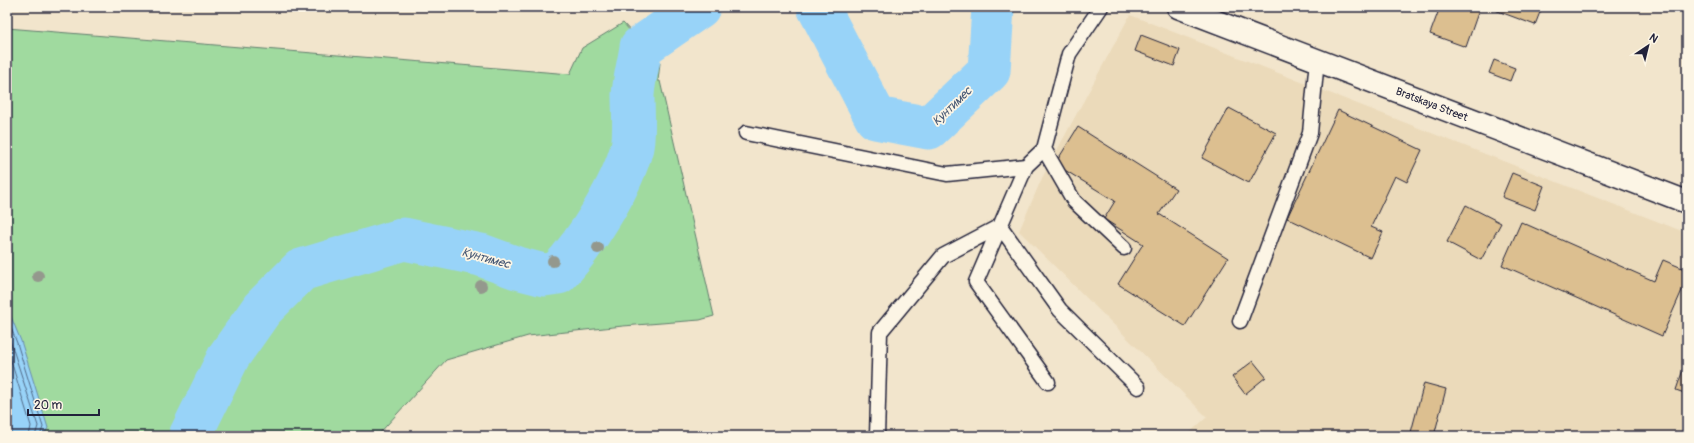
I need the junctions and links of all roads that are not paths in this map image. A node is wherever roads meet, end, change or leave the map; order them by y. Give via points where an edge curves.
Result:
1 (1101, 7) edge
2 (1178, 7) edge
3 (1317, 60) junction
4 (746, 132) dead end
5 (1044, 149) junction
6 (1026, 166) junction
7 (1687, 202) edge
8 (1000, 226) junction
9 (1124, 248) dead end
10 (1240, 321) dead end
11 (1048, 382) dead end
12 (1138, 387) dead end
13 (877, 436) edge

1 - 5 lane via 1069,54
2 - 3 street, Bratskaya Street
3 - 7 street, Bratskaya Street
3 - 10 lane via 1310,133
4 - 6 lane via 947,174
5 - 6 lane
5 - 9 lane via 1074,201
6 - 8 lane
8 - 11 lane via 976,282
8 - 12 lane via 1060,310
8 - 13 lane via 943,256 880,332

